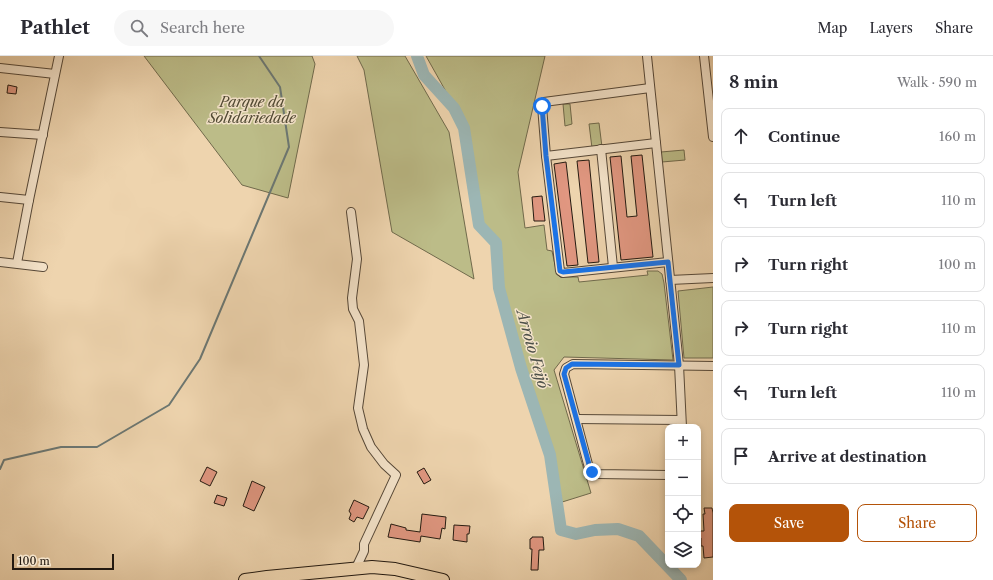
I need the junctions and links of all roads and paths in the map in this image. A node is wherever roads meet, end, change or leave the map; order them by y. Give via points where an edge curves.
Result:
1 (59, 56) edge
2 (647, 56) edge
3 (704, 56) edge
4 (0, 68) edge
5 (55, 74) junction
6 (650, 88) junction
7 (0, 132) edge
8 (43, 135) junction
9 (713, 137) edge
10 (656, 143) junction
11 (602, 149) junction
12 (546, 156) junction
13 (0, 197) edge
14 (29, 200) junction
15 (351, 212) dead end
16 (0, 262) edge
17 (668, 262) junction
18 (17, 264) junction
19 (43, 267) dead end
20 (613, 267) junction
21 (713, 278) edge
22 (670, 280) junction
23 (679, 365) junction
24 (713, 366) edge
25 (577, 419) junction
26 (682, 423) edge
27 (665, 475) edge
28 (364, 551) junction
29 (372, 567) junction
30 (356, 568) junction
31 (245, 580) edge
32 (443, 580) edge

1 - 5 street
2 - 6 street
3 - 9 street
4 - 5 street
5 - 8 street
6 - 10 street
6 - 12 street via 544,102 542,106
7 - 8 street
8 - 14 street
10 - 11 street
10 - 17 street
11 - 12 street
11 - 20 street
12 - 20 street via 560,271
13 - 14 street
14 - 18 street
15 - 28 street via 357,258 352,298 359,321 364,365 358,408 371,447 396,475 364,544
16 - 18 street
17 - 20 street
17 - 22 street
18 - 19 street
21 - 22 street
22 - 23 street
23 - 24 street
23 - 25 street via 572,364 566,368 564,374
23 - 26 street
25 - 26 street
25 - 27 street via 592,472
28 - 29 street
28 - 30 street
29 - 30 main road
29 - 32 main road via 395,569
30 - 31 main road

